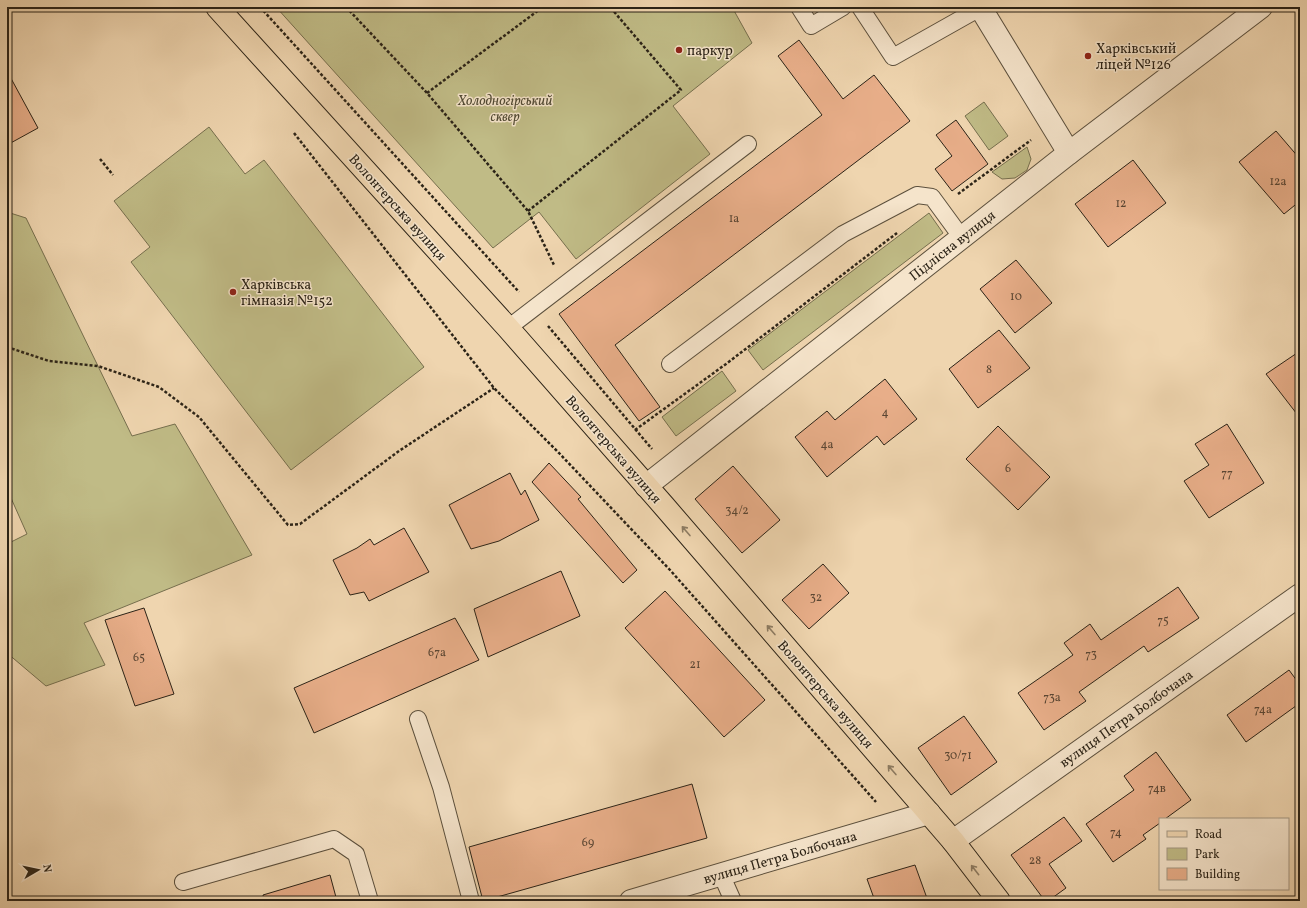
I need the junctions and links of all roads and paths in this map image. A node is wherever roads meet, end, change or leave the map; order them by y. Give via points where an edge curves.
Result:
1 (217, 7) edge
2 (260, 7) edge
3 (346, 7) edge
4 (543, 7) edge
5 (610, 7) edge
6 (799, 7) edge
7 (843, 7) edge
8 (860, 7) edge
9 (980, 7) edge
10 (1261, 7) edge
11 (427, 93) junction
12 (1051, 125) junction
13 (293, 132) dead end
14 (748, 144) dead end
15 (1069, 154) junction
16 (100, 159) dead end
17 (112, 175) dead end
18 (938, 205) junction
19 (528, 211) junction
20 (902, 230) dead end
21 (962, 238) junction
22 (563, 286) junction
23 (534, 308) junction
24 (508, 328) junction
25 (7, 347) edge
26 (670, 364) dead end
27 (494, 388) junction
28 (635, 430) junction
29 (668, 469) junction
30 (646, 486) junction
31 (1300, 595) edge
32 (418, 719) dead end
33 (929, 813) junction
34 (894, 823) junction
35 (953, 841) junction
36 (721, 874) junction
37 (183, 882) dead end
38 (370, 901) edge
39 (471, 901) edge
40 (631, 901) edge
41 (733, 901) edge
42 (999, 901) edge

1 - 24 main road, Волонтерська вулиця
2 - 23 path
3 - 11 path
4 - 11 path
5 - 19 path via 681,90
6 - 7 lane via 812,26
8 - 9 lane via 893,58
9 - 12 street
10 - 15 street, Підлісна вулиця
11 - 19 path
12 - 15 street
12 - 18 path via 955,196
13 - 27 path
14 - 22 lane
15 - 21 street, Підлісна вулиця
16 - 17 path
18 - 21 lane
18 - 26 lane via 932,197 917,195 843,234
19 - 22 path
20 - 28 path
21 - 29 street, Підлісна вулиця
22 - 23 lane
23 - 24 lane
23 - 28 path
24 - 30 main road, Волонтерська вулиця
25 - 27 path via 49,361 98,366 159,387 199,417 288,525 300,524 399,450
27 - 34 path via 670,570
28 - 29 path
29 - 30 street, Підлісна вулиця
33 -> 30 main road, Волонтерська вулиця
31 - 35 street, вулиця Петра Болбочана
32 - 39 lane via 441,787
33 - 34 street, вулиця Петра Болбочана
33 - 35 main road, Волонтерська вулиця
34 - 36 street, вулиця Петра Болбочана
42 -> 35 main road, Волонтерська вулиця
36 - 40 street, вулиця Петра Болбочана
36 - 41 lane
37 - 38 lane via 334,839 356,854

